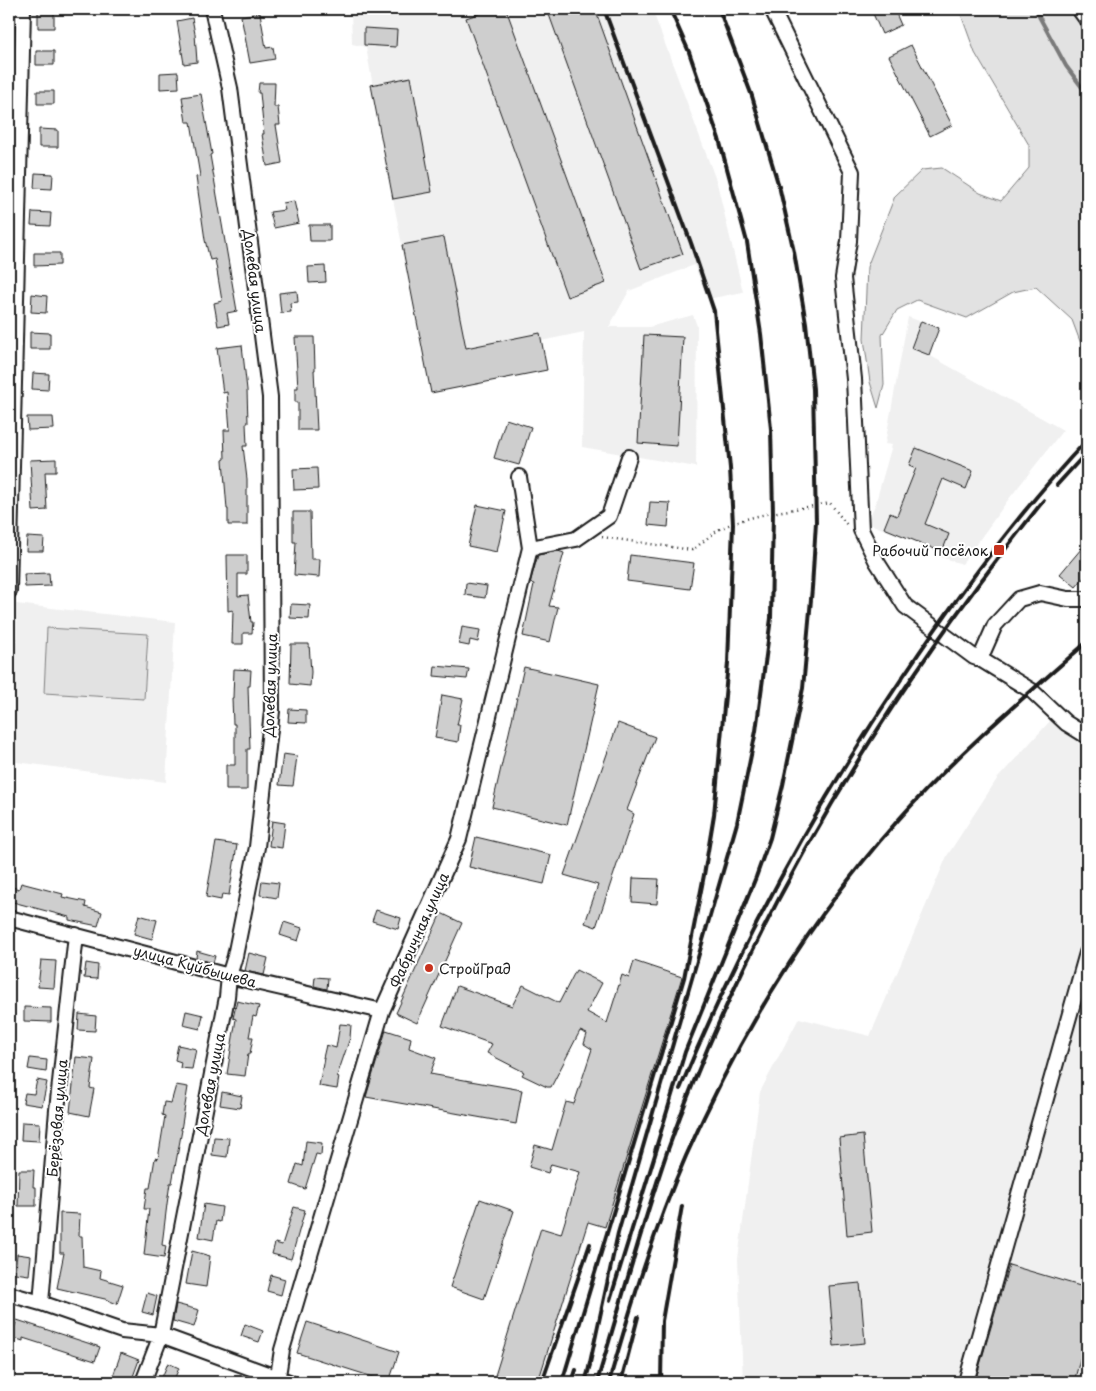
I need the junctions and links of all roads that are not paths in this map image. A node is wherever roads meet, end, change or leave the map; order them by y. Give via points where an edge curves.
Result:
1 (23, 9) edge
2 (212, 9) edge
3 (772, 9) edge
4 (1079, 9) edge
5 (1087, 20) edge
6 (629, 457) dead end
7 (518, 477) dead end
8 (530, 548) junction
9 (9, 591) edge
10 (1087, 599) edge
11 (980, 659) junction
12 (1087, 736) edge
13 (9, 918) edge
14 (76, 935) junction
15 (1087, 953) edge
16 (229, 976) junction
17 (382, 1011) junction
18 (9, 1294) edge
19 (41, 1303) junction
20 (161, 1335) junction
21 (281, 1381) edge
22 (144, 1382) edge
23 (966, 1382) edge

1 - 9 street
2 - 16 street, Долевая улица via 230,88 270,397 272,711 257,847 236,956
3 - 11 street via 852,172 849,241 842,278 854,379 861,530 905,606
4 - 5 street
6 - 8 street via 609,516 576,539
7 - 8 street, Фабричная улица
8 - 17 street, Фабричная улица via 459,839
10 - 11 street via 1040,593 1019,599 995,626
11 - 12 street via 1032,691 1066,723
13 - 14 street, улица Куйбышева
14 - 16 street, улица Куйбышева
14 - 19 street, Берёзовая улица via 56,1110
15 - 23 street
16 - 17 street, улица Куйбышева
16 - 20 street, Долевая улица
17 - 21 street, Фабричная улица via 282,1350
18 - 19 street
19 - 20 street via 122,1331
20 - 21 street
20 - 22 street, Долевая улица

